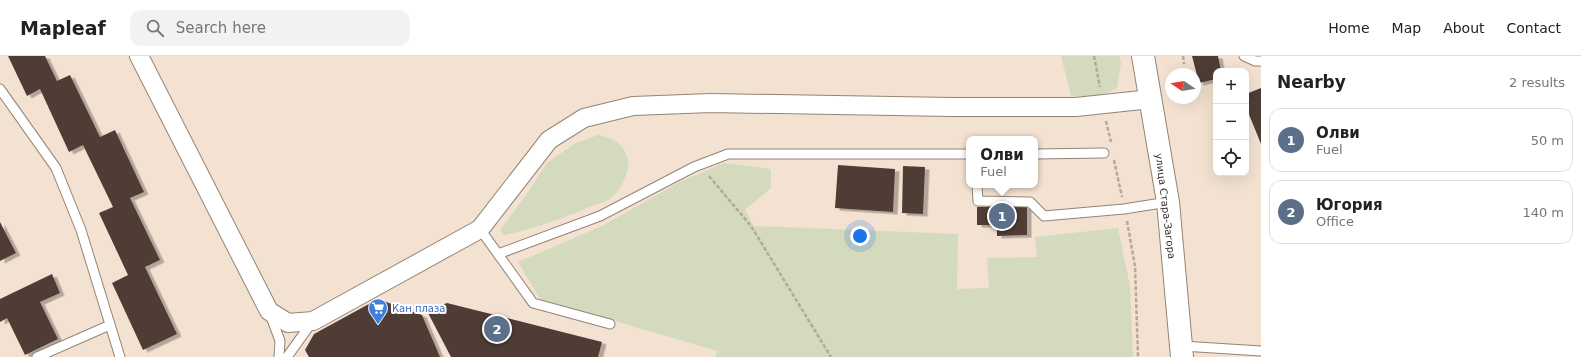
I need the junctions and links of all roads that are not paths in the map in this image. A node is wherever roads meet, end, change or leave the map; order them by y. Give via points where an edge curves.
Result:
1 (138, 56) edge
2 (1143, 56) edge
3 (1244, 56) edge
4 (1261, 61) edge
5 (0, 89) edge
6 (1151, 99) junction
7 (1104, 153) dead end
8 (966, 154) edge
9 (1038, 154) edge
10 (977, 188) edge
11 (1168, 202) junction
12 (480, 229) junction
13 (498, 254) junction
14 (269, 311) junction
15 (313, 321) junction
16 (610, 324) dead end
17 (110, 325) junction
18 (1261, 350) edge
19 (1182, 352) edge
20 (37, 357) edge
21 (120, 357) edge
22 (279, 357) edge
23 (287, 357) edge

1 - 14 street
2 - 6 main road, улица Стара-Загора
3 - 4 lane via 1256,62
5 - 17 lane via 56,168 81,230
6 - 11 main road, улица Стара-Загора
6 - 12 street via 1076,107 712,103 633,106 584,118 549,140
7 - 9 lane
8 - 13 lane via 728,154 700,165 600,216
10 - 11 lane via 978,201 1030,202 1044,216 1124,209
11 - 19 main road, улица Стара-Загора
12 - 13 lane
12 - 15 street
13 - 16 lane via 532,303
14 - 15 street via 288,323
14 - 22 lane via 280,341
15 - 23 lane
17 - 20 lane
17 - 21 lane
18 - 19 lane

